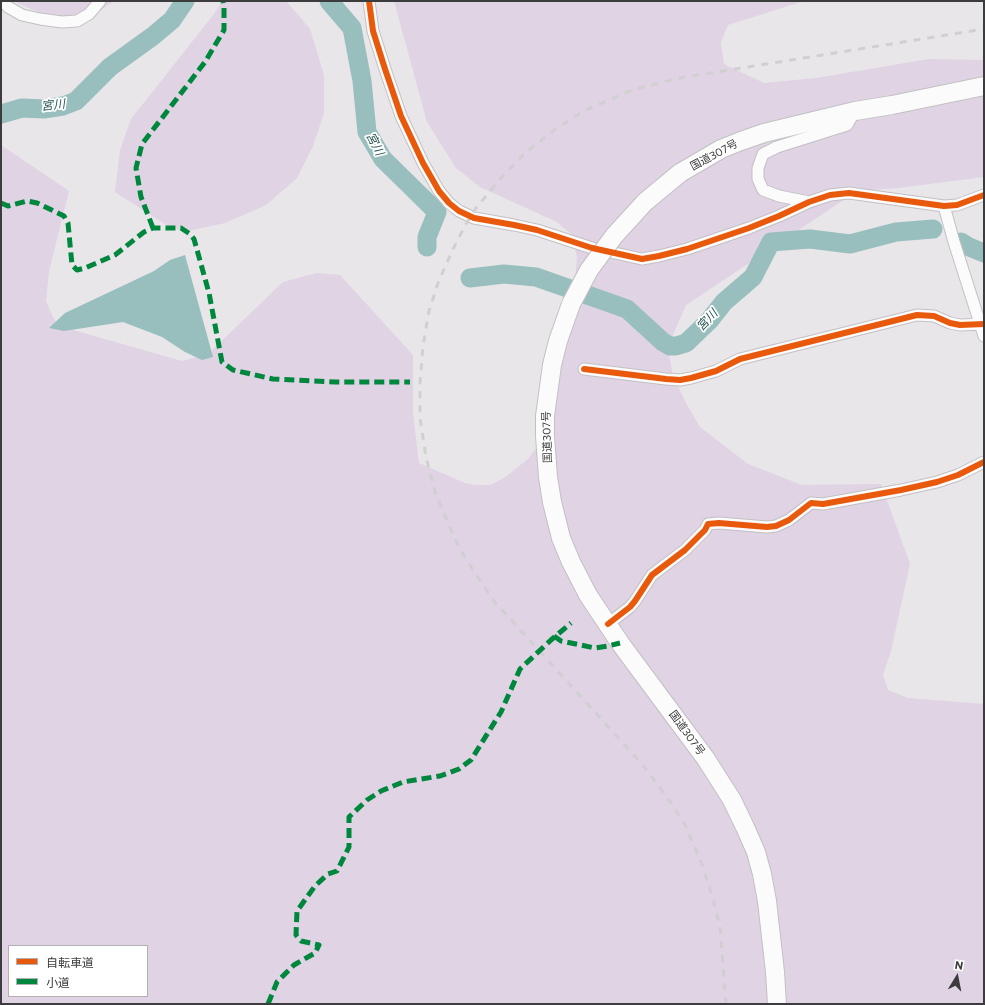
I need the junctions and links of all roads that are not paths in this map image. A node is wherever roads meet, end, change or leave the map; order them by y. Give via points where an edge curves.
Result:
1 (3, 1) edge
2 (100, 1) edge
3 (369, 1) edge
4 (984, 86) edge
5 (855, 111) junction
6 (984, 195) edge
7 (809, 202) junction
8 (944, 206) junction
9 (982, 324) edge
10 (984, 336) edge
11 (584, 369) dead end
12 (984, 462) edge
13 (608, 624) junction
14 (776, 1004) edge

1 - 2 street via 22,15 62,22 76,21 90,14
3 - 7 street via 373,31 385,69 401,116 423,163 449,203 474,218 537,230 592,248 642,259 687,249 749,228
4 - 5 highway, 国道307号
5 - 7 street via 846,125 763,154 758,168 758,179 764,190
5 - 13 highway, 国道307号, bridge via 764,133 721,149 680,173 630,217 614,236 589,270 571,304 558,340 547,394 545,436 548,477 561,538 588,594
6 - 8 street via 957,205
7 - 8 street via 830,195 849,193
8 - 9 street
9 - 10 street
9 - 11 street via 960,325 934,316 917,315 740,359 716,371 680,380
12 - 13 street via 937,482 823,504 811,503 789,520 776,526 708,524 685,550 652,575 630,607
13 - 14 highway, 国道307号 via 706,759 746,827 756,852 767,901

